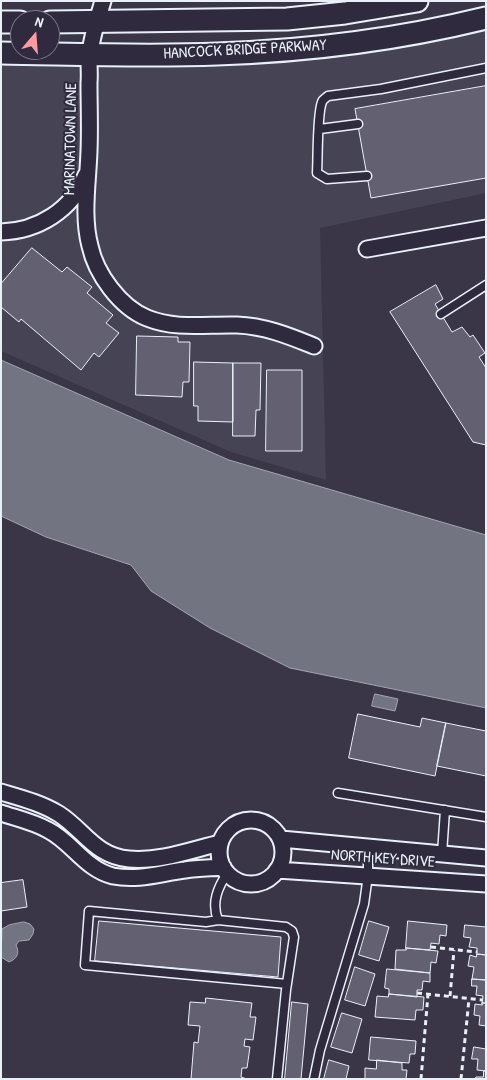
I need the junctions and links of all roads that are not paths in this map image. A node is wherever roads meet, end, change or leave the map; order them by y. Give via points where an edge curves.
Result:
1 (103, 1) edge
2 (417, 1) edge
3 (486, 18) edge
4 (60, 22) edge
5 (97, 23) junction
6 (1, 53) edge
7 (89, 54) junction
8 (486, 68) edge
9 (358, 124) dead end
10 (320, 129) junction
11 (88, 169) junction
12 (367, 176) dead end
13 (58, 213) junction
14 (87, 225) junction
15 (486, 228) edge
16 (1, 232) edge
17 (367, 249) dead end
18 (486, 285) edge
19 (441, 314) dead end
20 (314, 346) dead end
21 (4, 793) edge
22 (338, 793) dead end
23 (445, 810) junction
24 (1, 811) edge
25 (486, 817) edge
26 (281, 839) junction
27 (220, 843) junction
28 (368, 847) junction
29 (442, 854) junction
30 (486, 858) edge
31 (226, 870) junction
32 (277, 870) junction
33 (368, 875) junction
34 (486, 884) edge
35 (218, 920) junction
36 (287, 984) junction
37 (277, 1079) edge
38 (314, 1079) edge

1 - 5 street, MARINATOWN LANE
2 - 5 main road, HANCOCK BRIDGE PARKWAY via 287,19
3 - 7 main road, HANCOCK BRIDGE PARKWAY via 375,41 317,48 216,54
4 - 5 main road, HANCOCK BRIDGE PARKWAY
5 - 7 street, MARINATOWN LANE
6 - 7 main road, HANCOCK BRIDGE PARKWAY
7 - 11 street, MARINATOWN LANE
8 - 10 lane via 328,96 322,101
9 - 10 lane
10 - 12 lane via 317,173 327,179
11 - 13 street via 72,201
11 - 14 street, MARINATOWN LANE
13 - 14 street, MARINATOWN LANE via 76,216
13 - 16 street via 24,230
14 - 20 street, MARINATOWN LANE via 97,266 125,303 145,317 168,325 261,328
15 - 17 street
18 - 19 lane
21 - 24 lane
21 - 27 street via 42,805 76,827 106,853 128,859 158,857
22 - 23 lane
23 - 25 lane
23 - 29 lane
24 - 31 street via 48,830 95,869 111,875 128,878 187,869
26 - 27 street via 267,824 247,820 230,827
26 - 28 street, NORTH KEY DRIVE
26 - 32 street via 282,860
27 - 31 street via 219,854
28 - 29 street, NORTH KEY DRIVE
28 - 33 lane
29 - 30 street, NORTH KEY DRIVE
31 - 32 street via 234,878 252,883 270,877
31 - 35 lane via 218,887
32 - 33 street, NORTH KEY DRIVE
33 - 34 street, NORTH KEY DRIVE
33 - 38 lane via 364,904
35 - 36 lane via 292,930 294,937
35 - 36 lane via 206,922 89,911 85,965
36 - 37 lane

